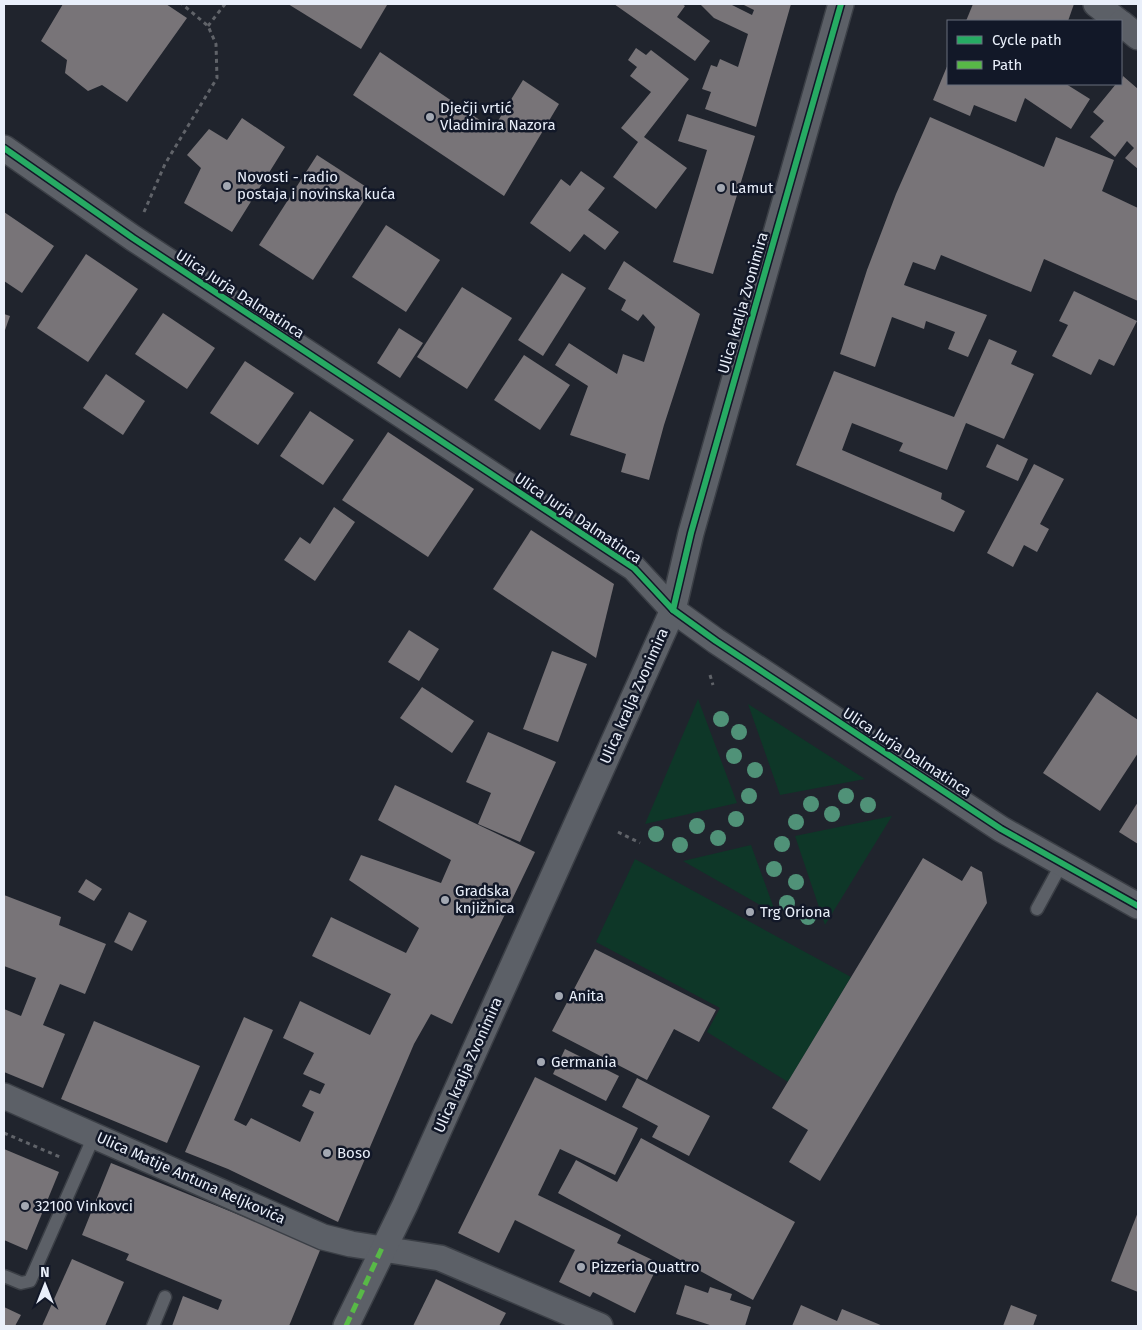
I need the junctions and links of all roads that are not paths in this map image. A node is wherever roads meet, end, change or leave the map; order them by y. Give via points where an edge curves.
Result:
1 (841, 4) edge
2 (1096, 4) edge
3 (1116, 20) edge
4 (1122, 25) edge
5 (1138, 38) edge
6 (4, 148) edge
7 (673, 610) junction
8 (1062, 863) junction
9 (1138, 906) edge
10 (1037, 910) dead end
11 (4, 1096) edge
12 (94, 1136) junction
13 (382, 1248) junction
14 (4, 1276) edge
15 (165, 1297) dead end
16 (153, 1326) edge
17 (346, 1326) edge
18 (600, 1326) edge

1 - 7 street, Ulica kralja Zvonimira via 694,524
2 - 3 street
4 - 5 street
6 - 7 street, Ulica Jurja Dalmatinca via 133,238 634,568
7 - 8 street, Ulica Jurja Dalmatinca via 1001,829
7 - 13 street, Ulica kralja Zvonimira via 413,1187
8 - 9 street, Ulica Jurja Dalmatinca
8 - 10 lane
11 - 12 street, Ulica Matije Antuna Reljkovića
12 - 13 street, Ulica Matije Antuna Reljkovića via 323,1236
12 - 14 lane via 30,1281 20,1283
13 - 17 street, Ulica kralja Zvonimira
13 - 18 street, Ulica Matije Antuna Reljkovića via 440,1258
15 - 16 lane

